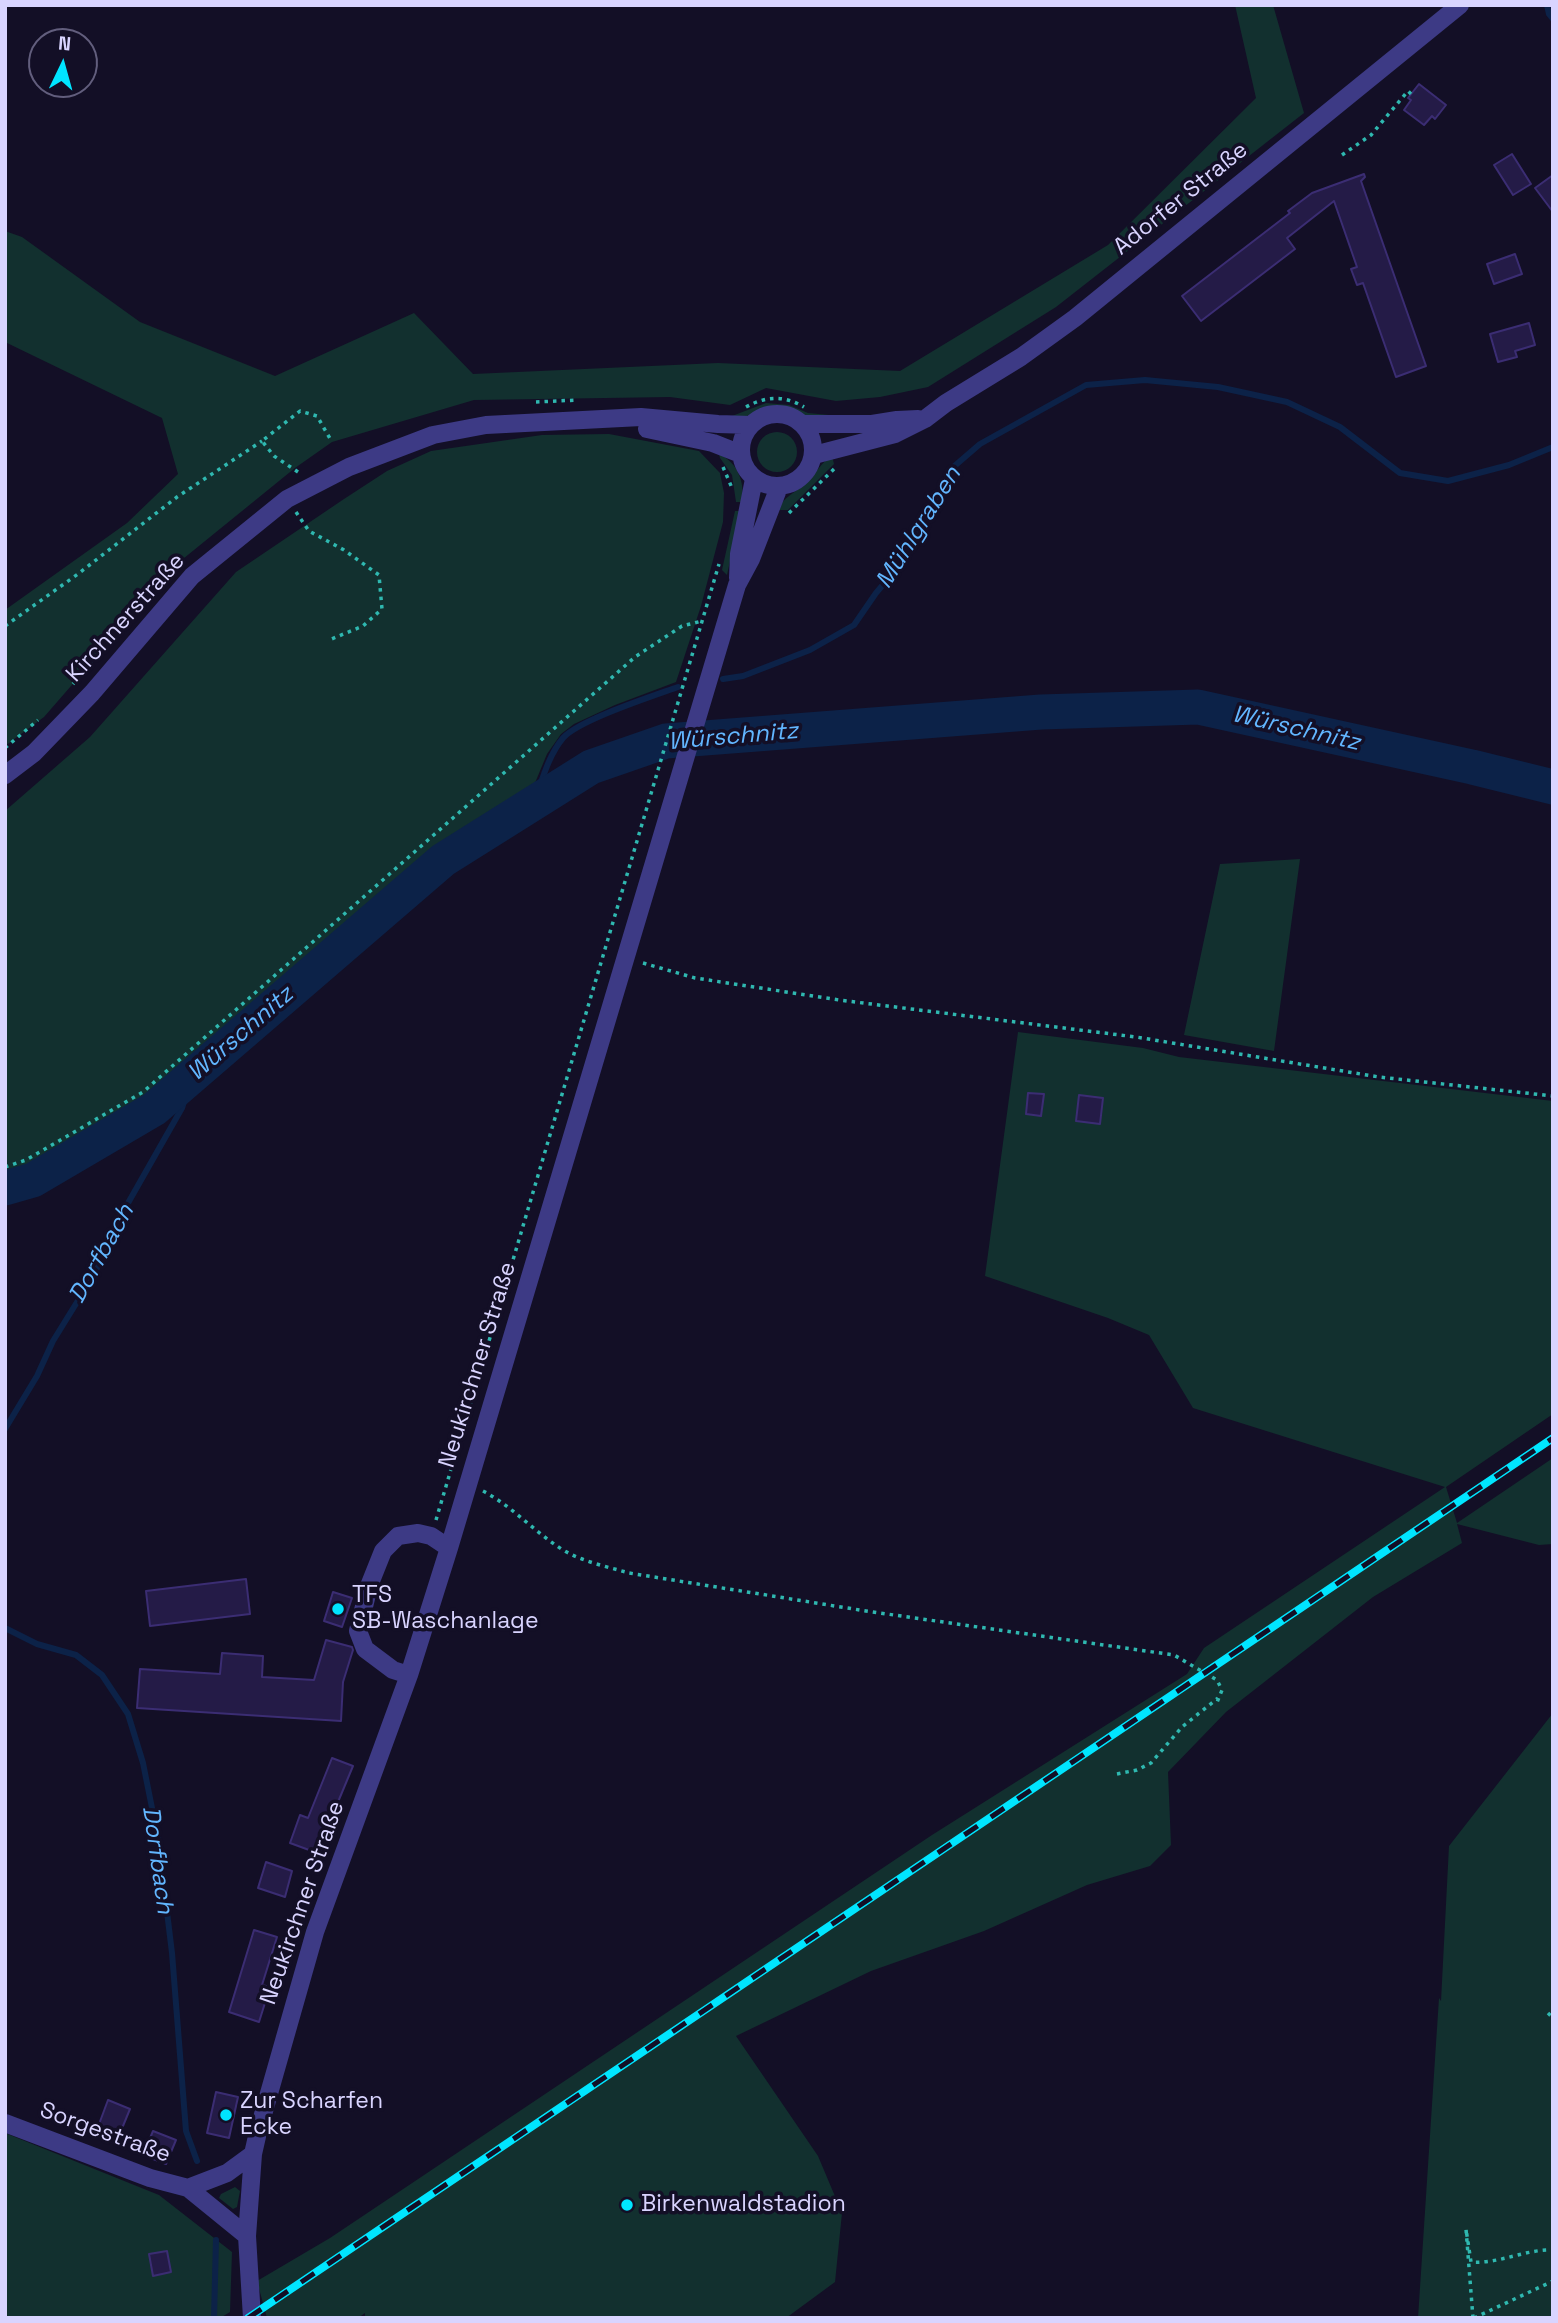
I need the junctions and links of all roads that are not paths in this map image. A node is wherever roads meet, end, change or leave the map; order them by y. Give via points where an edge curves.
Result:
1 (1460, 5) edge
2 (808, 416) junction
3 (610, 418) junction
4 (925, 419) junction
5 (751, 425) junction
6 (741, 454) junction
7 (814, 455) junction
8 (754, 479) junction
9 (779, 486) junction
10 (737, 585) junction
11 (5, 775) edge
12 (449, 1548) junction
13 (409, 1675) junction
14 (5, 2123) edge
15 (253, 2154) junction
16 (188, 2188) junction
17 (247, 2236) junction
18 (252, 2318) edge

1 - 4 street, Adorfer Straße via 1075,318
2 - 4 street via 872,425
2 - 5 street via 776,414
2 - 7 street
3 - 5 street, Kirchnerstraße
3 - 6 street, Kirchnerstraße
3 - 11 street, Kirchnerstraße via 486,425 433,435 349,467 287,499 192,576 92,694 34,753
4 - 7 street, Adorfer Straße via 895,434
5 - 6 street
6 - 8 street
7 - 9 street via 802,477
8 - 9 street
8 - 10 street, Neukirchner Straße
9 - 10 street, Neukirchner Straße
10 - 12 street, Neukirchner Straße
12 - 13 street, Neukirchner Straße
12 - 13 street via 431,1536 398,1536 383,1551 369,1586 358,1631 366,1649 393,1670
13 - 15 street, Neukirchner Straße via 315,1932
14 - 16 street, Sorgestraße
15 - 16 street, Sorgestraße via 228,2173
15 - 17 street, Neukirchner Straße
16 - 17 street, Sorgestraße
17 - 18 street, Neukirchner Straße

